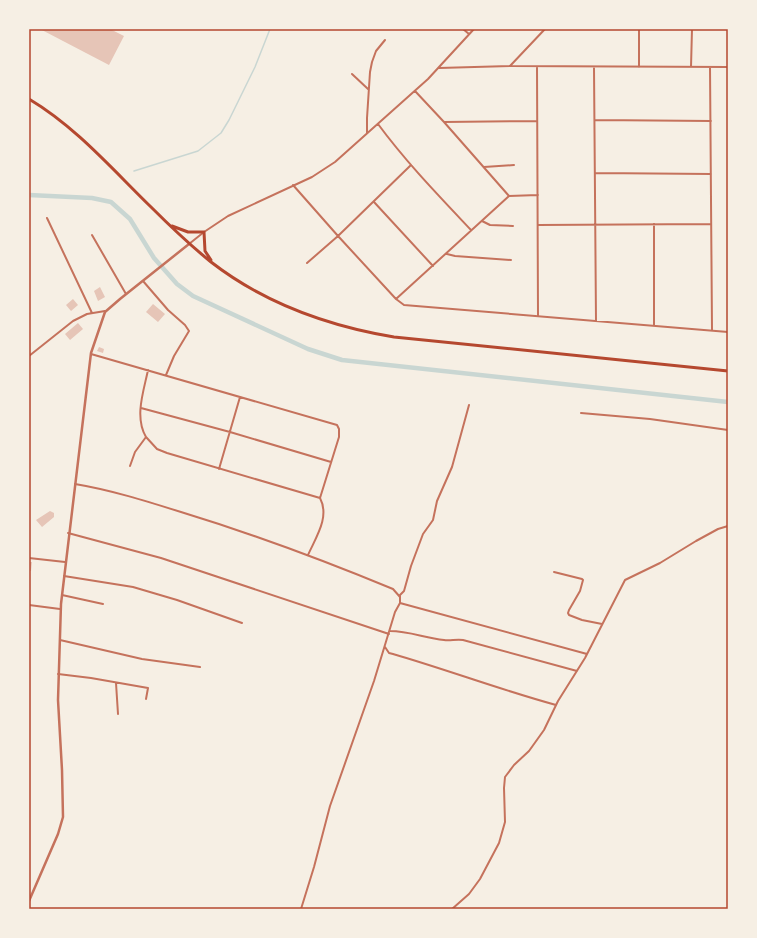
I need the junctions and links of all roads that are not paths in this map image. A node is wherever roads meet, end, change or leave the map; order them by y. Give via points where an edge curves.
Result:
1 (463, 29) edge
2 (474, 29) edge
3 (545, 29) edge
4 (639, 29) edge
5 (692, 29) edge
6 (469, 34) junction
7 (385, 40) dead end
8 (510, 66) junction
9 (537, 67) junction
10 (639, 67) junction
11 (691, 67) junction
12 (710, 67) junction
13 (728, 67) edge
14 (439, 68) junction
15 (594, 68) junction
16 (352, 74) dead end
17 (369, 90) junction
18 (415, 91) junction
19 (29, 99) edge
20 (595, 120) junction
21 (537, 121) junction
22 (711, 121) junction
23 (444, 122) junction
24 (378, 124) junction
25 (367, 133) junction
26 (411, 165) junction
27 (514, 165) dead end
28 (484, 167) junction
29 (595, 173) junction
30 (711, 174) junction
31 (293, 185) junction
32 (538, 195) junction
33 (509, 196) junction
34 (374, 202) junction
35 (47, 218) dead end
36 (482, 220) junction
37 (596, 224) junction
38 (654, 224) junction
39 (711, 224) junction
40 (538, 225) junction
41 (171, 226) junction
42 (513, 226) dead end
43 (472, 230) junction
44 (204, 232) junction
45 (92, 235) dead end
46 (338, 236) junction
47 (189, 244) junction
48 (446, 254) junction
49 (511, 260) dead end
50 (306, 263) dead end
51 (213, 264) junction
52 (433, 266) junction
53 (142, 281) junction
54 (126, 294) junction
55 (396, 299) junction
56 (106, 311) junction
57 (92, 313) junction
58 (538, 316) junction
59 (596, 321) junction
60 (654, 325) junction
61 (712, 330) junction
62 (728, 332) edge
63 (91, 354) junction
64 (29, 356) edge
65 (148, 370) junction
66 (728, 371) edge
67 (166, 375) junction
68 (240, 396) junction
69 (469, 405) dead end
70 (141, 408) junction
71 (581, 413) dead end
72 (728, 430) edge
73 (230, 432) junction
74 (146, 437) junction
75 (331, 462) junction
76 (130, 466) dead end
77 (219, 469) junction
78 (75, 484) junction
79 (320, 498) junction
80 (728, 526) edge
81 (68, 533) junction
82 (308, 555) junction
83 (29, 558) edge
84 (65, 562) junction
85 (554, 572) dead end
86 (63, 576) junction
87 (62, 595) junction
88 (400, 598) junction
89 (400, 603) junction
90 (103, 604) dead end
91 (29, 605) edge
92 (60, 609) junction
93 (242, 623) dead end
94 (602, 624) junction
95 (390, 633) junction
96 (59, 640) junction
97 (384, 647) junction
98 (587, 654) junction
99 (200, 667) dead end
100 (577, 671) junction
101 (58, 674) junction
102 (116, 683) junction
103 (146, 699) dead end
104 (556, 705) junction
105 (118, 714) dead end
106 (29, 901) edge
107 (301, 909) edge
108 (452, 909) edge

1 - 6 street
2 - 6 street
3 - 8 street
4 - 10 street
5 - 11 street
6 - 14 street
7 - 17 street via 376,51 372,62 368,80
8 - 9 street
8 - 14 street
9 - 15 street
9 - 21 street
10 - 11 street
10 - 15 street
11 - 12 street
12 - 13 street
12 - 22 street
14 - 18 street
15 - 20 street
16 - 17 street
17 - 25 street
18 - 23 street
18 - 24 street
19 - 41 main road via 79,136
20 - 22 street
20 - 29 street
21 - 23 street
21 - 32 street
22 - 30 street
23 - 28 street
24 - 25 street
24 - 26 street
25 - 31 street via 335,162
26 - 34 street
26 - 43 street
27 - 28 street
28 - 33 street
29 - 30 street
29 - 37 street
30 - 39 street
31 - 44 street via 228,216
31 - 46 street
32 - 33 street
32 - 40 street
33 - 36 street
34 - 46 street
34 - 52 street
35 - 57 street
36 - 42 street via 490,225
36 - 43 street
37 - 38 street
37 - 40 street
37 - 59 street
38 - 39 street
38 - 60 street
39 - 61 street
40 - 58 street
41 - 44 main road via 188,232
41 - 47 main road
43 - 48 street
44 - 47 street
44 - 51 main road via 205,250
45 - 54 street
46 - 50 street
46 - 55 street
47 - 51 main road
47 - 53 street
48 - 49 street
48 - 52 street
51 - 66 main road via 284,305 319,319 358,330 445,343
52 - 55 street
53 - 54 street
53 - 67 street via 189,331
54 - 56 street
55 - 58 street via 404,305
56 - 57 street
56 - 63 street
57 - 64 street via 73,321
58 - 59 street
59 - 60 street
60 - 61 street
61 - 62 street
63 - 65 street
63 - 78 street
65 - 67 street
65 - 70 street
67 - 68 street
68 - 73 street
68 - 75 street via 337,425 339,437
69 - 88 street via 452,467 437,502 433,520 423,534
70 - 73 street
70 - 74 street via 142,427
71 - 72 street
73 - 75 street
73 - 77 street
74 - 76 street via 135,452
74 - 77 street via 161,451
75 - 79 street
77 - 79 street
78 - 81 street
78 - 82 street via 107,490 183,512
79 - 82 street via 324,515
80 - 94 street via 625,580
81 - 84 street
81 - 95 street via 176,562
82 - 88 street via 393,589
83 - 84 street
84 - 86 street
85 - 94 street via 584,580 569,615
86 - 87 street
86 - 93 street via 134,587
87 - 90 street
87 - 92 street
88 - 89 street
89 - 95 street
89 - 98 street
91 - 92 street
92 - 96 street
94 - 98 street
95 - 97 street
95 - 100 street via 401,631 445,640 462,640
96 - 99 street via 149,660
96 - 101 street
97 - 104 street via 389,653
97 - 107 street via 330,806
98 - 100 street
100 - 104 street
101 - 102 street
101 - 106 street via 63,817
102 - 103 street via 148,688
102 - 105 street
104 - 108 street via 535,744 508,771 504,788 505,822 499,843 480,879

